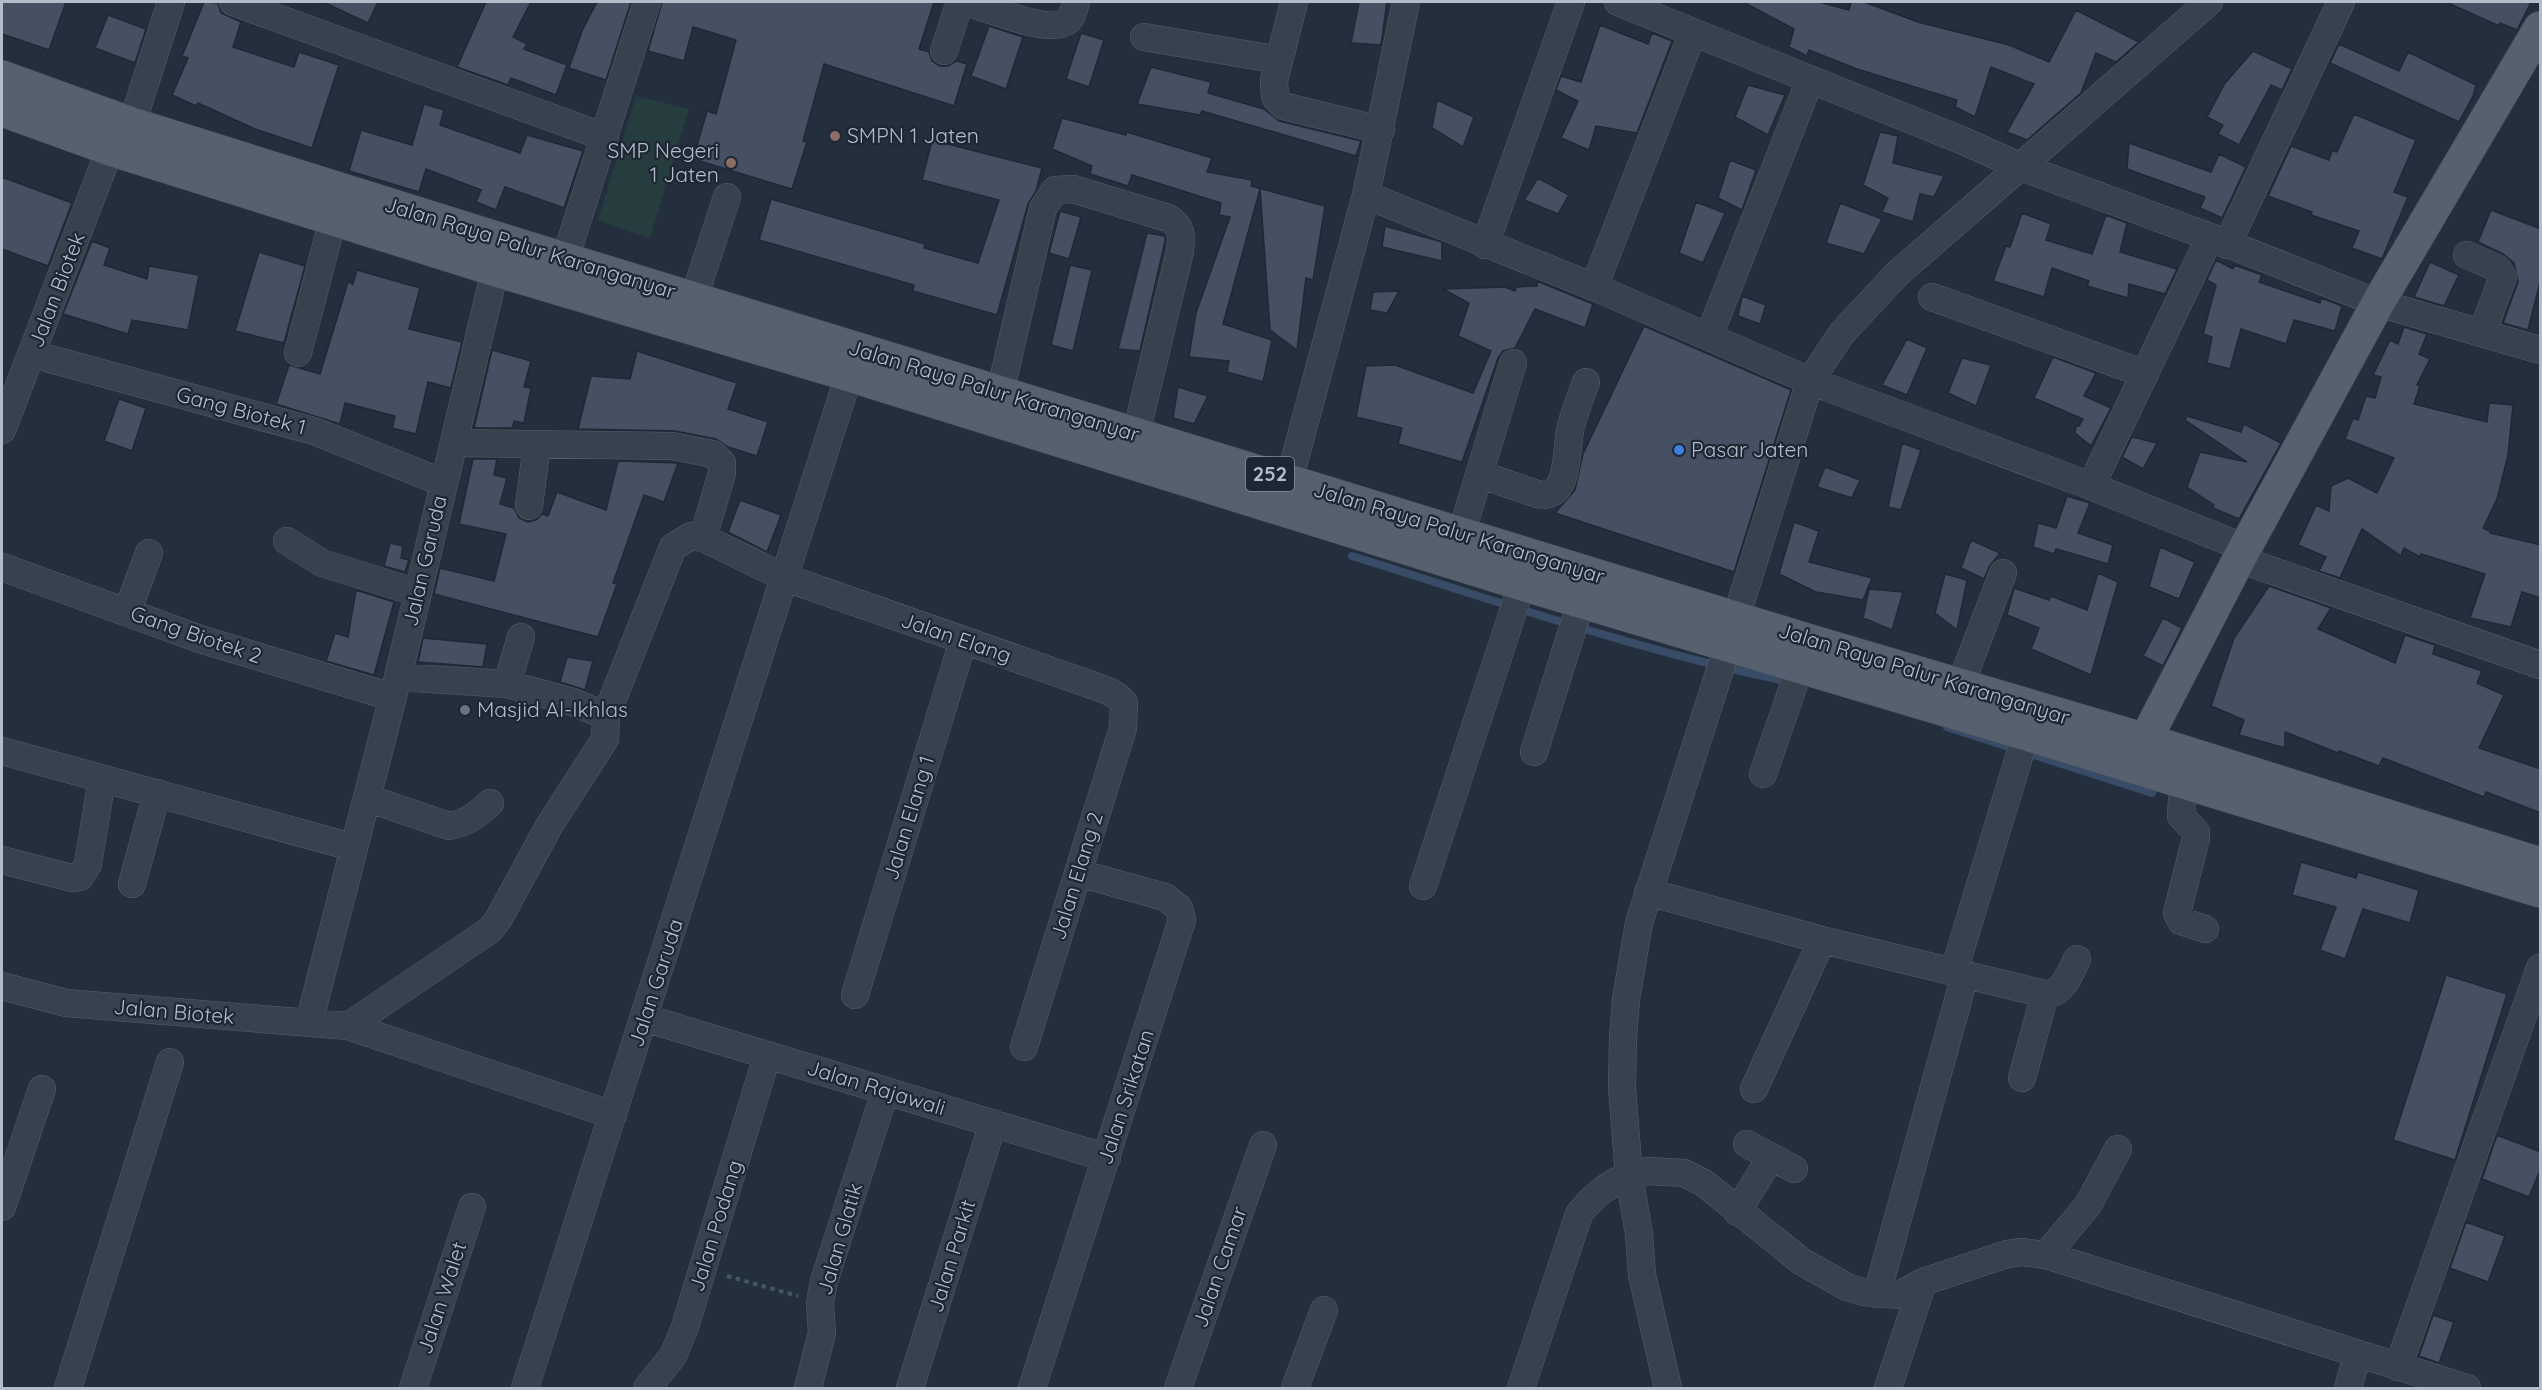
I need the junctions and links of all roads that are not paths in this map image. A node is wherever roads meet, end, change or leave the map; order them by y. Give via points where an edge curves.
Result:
1 (171, 2) edge
2 (233, 2) edge
3 (647, 2) edge
4 (960, 2) edge
5 (966, 2) edge
6 (1076, 2) edge
7 (1294, 2) edge
8 (1406, 2) edge
9 (1571, 2) edge
10 (1618, 2) edge
11 (2209, 2) edge
12 (2341, 2) edge
13 (2541, 28) edge
14 (1693, 32) junction
15 (1144, 37) dead end
16 (944, 51) dead end
17 (1280, 60) junction
18 (2, 77) edge
19 (1810, 80) junction
20 (2, 110) edge
21 (132, 124) junction
22 (1381, 130) junction
23 (605, 137) junction
24 (110, 149) junction
25 (2021, 167) junction
26 (1366, 195) junction
27 (727, 197) dead end
28 (333, 219) junction
29 (502, 238) junction
30 (2219, 241) junction
31 (1485, 244) junction
32 (2467, 255) dead end
33 (496, 270) junction
34 (560, 273) junction
35 (1594, 287) junction
36 (1932, 297) dead end
37 (2378, 303) junction
38 (689, 312) junction
39 (2482, 333) junction
40 (1708, 336) junction
41 (2541, 350) edge
42 (298, 353) dead end
43 (32, 354) junction
44 (852, 362) junction
45 (1513, 363) dead end
46 (2145, 374) junction
47 (1810, 381) junction
48 (1586, 382) dead end
49 (1000, 393) junction
50 (2, 430) edge
51 (1136, 434) junction
52 (455, 442) junction
53 (537, 444) junction
54 (1479, 474) junction
55 (444, 483) junction
56 (2091, 486) junction
57 (1285, 494) junction
58 (529, 506) dead end
59 (703, 538) junction
60 (287, 541) dead end
61 (1456, 548) junction
62 (149, 553) dead end
63 (2242, 553) junction
64 (2, 567) edge
65 (2003, 573) dead end
66 (786, 578) junction
67 (418, 593) junction
68 (1517, 600) junction
69 (127, 612) junction
70 (1577, 616) junction
71 (521, 637) dead end
72 (963, 641) junction
73 (1726, 649) junction
74 (2541, 665) edge
75 (1800, 667) junction
76 (507, 684) junction
77 (1960, 686) junction
78 (395, 687) junction
79 (1124, 703) joint
80 (606, 716) junction
81 (2022, 748) junction
82 (2, 751) edge
83 (1534, 752) dead end
84 (2139, 753) junction
85 (1763, 774) dead end
86 (102, 779) junction
87 (2183, 783) junction
88 (157, 793) junction
89 (367, 798) junction
90 (490, 803) dead end
91 (352, 848) junction
92 (2, 860) edge
93 (2541, 864) edge
94 (1078, 873) junction
95 (132, 884) dead end
96 (1423, 886) dead end
97 (2541, 891) edge
98 (1648, 892) junction
99 (2205, 929) dead end
100 (1822, 940) junction
101 (2078, 958) dead end
102 (2541, 968) edge
103 (1959, 973) junction
104 (2, 986) edge
105 (2045, 994) junction
106 (855, 995) dead end
107 (645, 1018) junction
108 (309, 1023) junction
109 (348, 1026) junction
110 (1024, 1047) dead end
111 (767, 1056) junction
112 (170, 1062) dead end
113 (2022, 1078) dead end
114 (42, 1089) dead end
115 (1754, 1089) dead end
116 (885, 1092) junction
117 (613, 1115) junction
118 (993, 1123) junction
119 (1747, 1144) dead end
120 (1263, 1145) dead end
121 (2118, 1149) dead end
122 (1771, 1157) junction
123 (1107, 1158) junction
124 (1794, 1169) dead end
125 (1629, 1175) junction
126 (2, 1207) edge
127 (472, 1207) dead end
128 (1737, 1212) junction
129 (2046, 1256) junction
130 (1923, 1282) junction
131 (1877, 1294) junction
132 (1324, 1310) dead end
133 (2358, 1354) junction
134 (2398, 1367) junction
135 (529, 1387) edge
136 (68, 1389) edge
137 (413, 1389) edge
138 (647, 1389) edge
139 (808, 1389) edge
140 (910, 1389) edge
141 (1032, 1389) edge
142 (1178, 1389) edge
143 (1295, 1389) edge
144 (1521, 1389) edge
145 (1668, 1389) edge
146 (1888, 1389) edge
147 (2348, 1389) edge
148 (2467, 1389) edge

1 - 21 street
2 - 23 street
3 - 23 street
4 - 16 street
5 - 6 street via 1047,26 1066,23
7 - 17 street
8 - 22 street
9 - 31 street
10 - 14 street
11 - 25 street
12 - 30 street
13 - 37 main road
14 - 19 street
14 - 35 street
15 - 17 street
17 - 22 street via 1274,89 1283,106
18 - 21 main road, Jalan Raya Palur Karanganyar / 252
19 - 25 street
19 - 40 street
20 - 24 main road, Jalan Raya Palur Karanganyar / 252
21 - 29 main road, Jalan Raya Palur Karanganyar / 252
22 - 26 street
23 - 34 street
24 - 28 main road, Jalan Raya Palur Karanganyar / 252
24 - 43 street, Jalan Biotek
25 - 30 street
25 - 47 street via 1872,299 1842,333
26 - 31 street
26 - 57 street
27 - 38 street
28 - 33 main road, Jalan Raya Palur Karanganyar / 252
28 - 42 street
29 - 33 street, Jalan Garuda
29 - 34 main road, Jalan Raya Palur Karanganyar / 252
30 - 37 street
30 - 46 street
31 - 35 street
32 - 39 street via 2497,268 2503,277
33 - 34 main road, Jalan Raya Palur Karanganyar / 252
33 - 52 street, Jalan Garuda
34 - 38 main road, Jalan Raya Palur Karanganyar / 252
35 - 40 street
36 - 46 street
37 - 39 street
37 - 63 main road
38 - 44 main road, Jalan Raya Palur Karanganyar / 252
39 - 41 street
40 - 47 street
43 - 50 street, Jalan Biotek
43 - 55 street, Gang Biotek 1 via 314,431
44 - 49 main road, Jalan Raya Palur Karanganyar / 252
44 - 57 main road, Jalan Raya Palur Karanganyar / 252
44 - 66 street, Jalan Garuda
45 - 54 street
46 - 56 street
47 - 56 street
47 - 73 street
48 - 54 street via 1571,427 1569,453 1554,493 1537,495
49 - 51 main road, Jalan Raya Palur Karanganyar / 252
49 - 51 street via 1043,208 1055,190 1073,189 1168,218 1180,229 1180,251
51 - 57 main road, Jalan Raya Palur Karanganyar / 252
52 - 53 street
52 - 55 street, Jalan Garuda
53 - 58 street
53 - 59 street via 672,446 713,454 722,463 722,473
54 - 61 street
55 - 67 street, Jalan Garuda
56 - 63 street
57 - 61 main road, Jalan Raya Palur Karanganyar / 252
59 - 66 street, Jalan Elang
59 - 80 street via 691,536 673,547
60 - 67 street via 322,563
61 - 68 main road, Jalan Raya Palur Karanganyar / 252
61 - 73 main road, Jalan Raya Palur Karanganyar / 252
62 - 69 street
63 - 74 street
63 - 84 main road
64 - 69 street, Gang Biotek 2
65 - 77 street
66 - 72 street, Jalan Elang
66 - 107 street, Jalan Garuda
67 - 78 street, Jalan Garuda
68 - 70 main road, Jalan Raya Palur Karanganyar / 252
68 - 96 street
69 - 78 street, Gang Biotek 2 via 200,639
70 - 73 main road, Jalan Raya Palur Karanganyar / 252
70 - 83 street
71 - 76 street
72 - 79 street, Jalan Elang via 1106,690
72 - 106 street, Jalan Elang 1
73 - 75 main road, Jalan Raya Palur Karanganyar / 252
73 - 98 street
75 - 77 main road, Jalan Raya Palur Karanganyar / 252
75 - 81 main road, Jalan Raya Palur Karanganyar / 252
75 - 85 street
76 - 78 street, Gang Biotek 2
76 - 80 street, Gang Biotek 2 via 573,702
77 - 84 main road, Jalan Raya Palur Karanganyar / 252
78 - 89 street, Jalan Garuda
79 - 94 street, Jalan Elang 2 via 1123,728
80 - 109 street via 605,739 549,826 490,930
81 - 84 main road, Jalan Raya Palur Karanganyar / 252
81 - 103 street
82 - 86 street
84 - 87 main road, Jalan Raya Palur Karanganyar / 252
84 - 93 main road, Jalan Raya Palur Karanganyar / 252
86 - 88 street
86 - 92 street via 88,864 80,877
87 - 97 main road, Jalan Raya Palur Karanganyar / 252
87 - 99 street via 2181,816 2196,832 2196,838 2177,913 2181,921
88 - 91 street
88 - 95 street
89 - 90 street via 449,826 473,818
89 - 91 street, Jalan Garuda
91 - 108 street, Jalan Garuda
94 - 110 street, Jalan Elang 2
94 - 123 street, Jalan Srikatan via 1165,897 1174,902 1182,915
98 - 100 street
98 - 125 street via 1639,923 1623,1038 1622,1088
100 - 103 street
100 - 115 street
101 - 105 street via 2059,991
102 - 134 street
103 - 105 street
103 - 131 street
104 - 108 street, Jalan Biotek via 66,1003
105 - 113 street
107 - 111 street, Jalan Rajawali
107 - 117 street, Jalan Garuda
108 - 109 street, Jalan Biotek
109 - 117 street, Jalan Biotek
111 - 116 street, Jalan Rajawali
111 - 138 street, Jalan Podang via 673,1356
112 - 136 street
114 - 126 street
116 - 118 street, Jalan Rajawali
116 - 139 street, Jalan Glatik via 824,1281 820,1303 822,1333
117 - 135 street, Jalan Garuda
118 - 123 street, Jalan Rajawali
118 - 140 street, Jalan Parkit
119 - 122 street
120 - 142 street, Jalan Camar
121 - 129 street via 2088,1206
122 - 124 street
122 - 128 street
123 - 141 street, Jalan Srikatan
125 - 128 street via 1648,1171 1684,1173 1704,1183
125 - 144 street via 1592,1197 1579,1214
125 - 145 street via 1642,1275
127 - 137 street, Jalan Walet
128 - 131 street via 1801,1261 1846,1287
129 - 130 street via 2007,1254
129 - 133 street
130 - 131 street via 1899,1295
130 - 146 street
132 - 143 street
133 - 134 street
133 - 147 street
134 - 148 street

